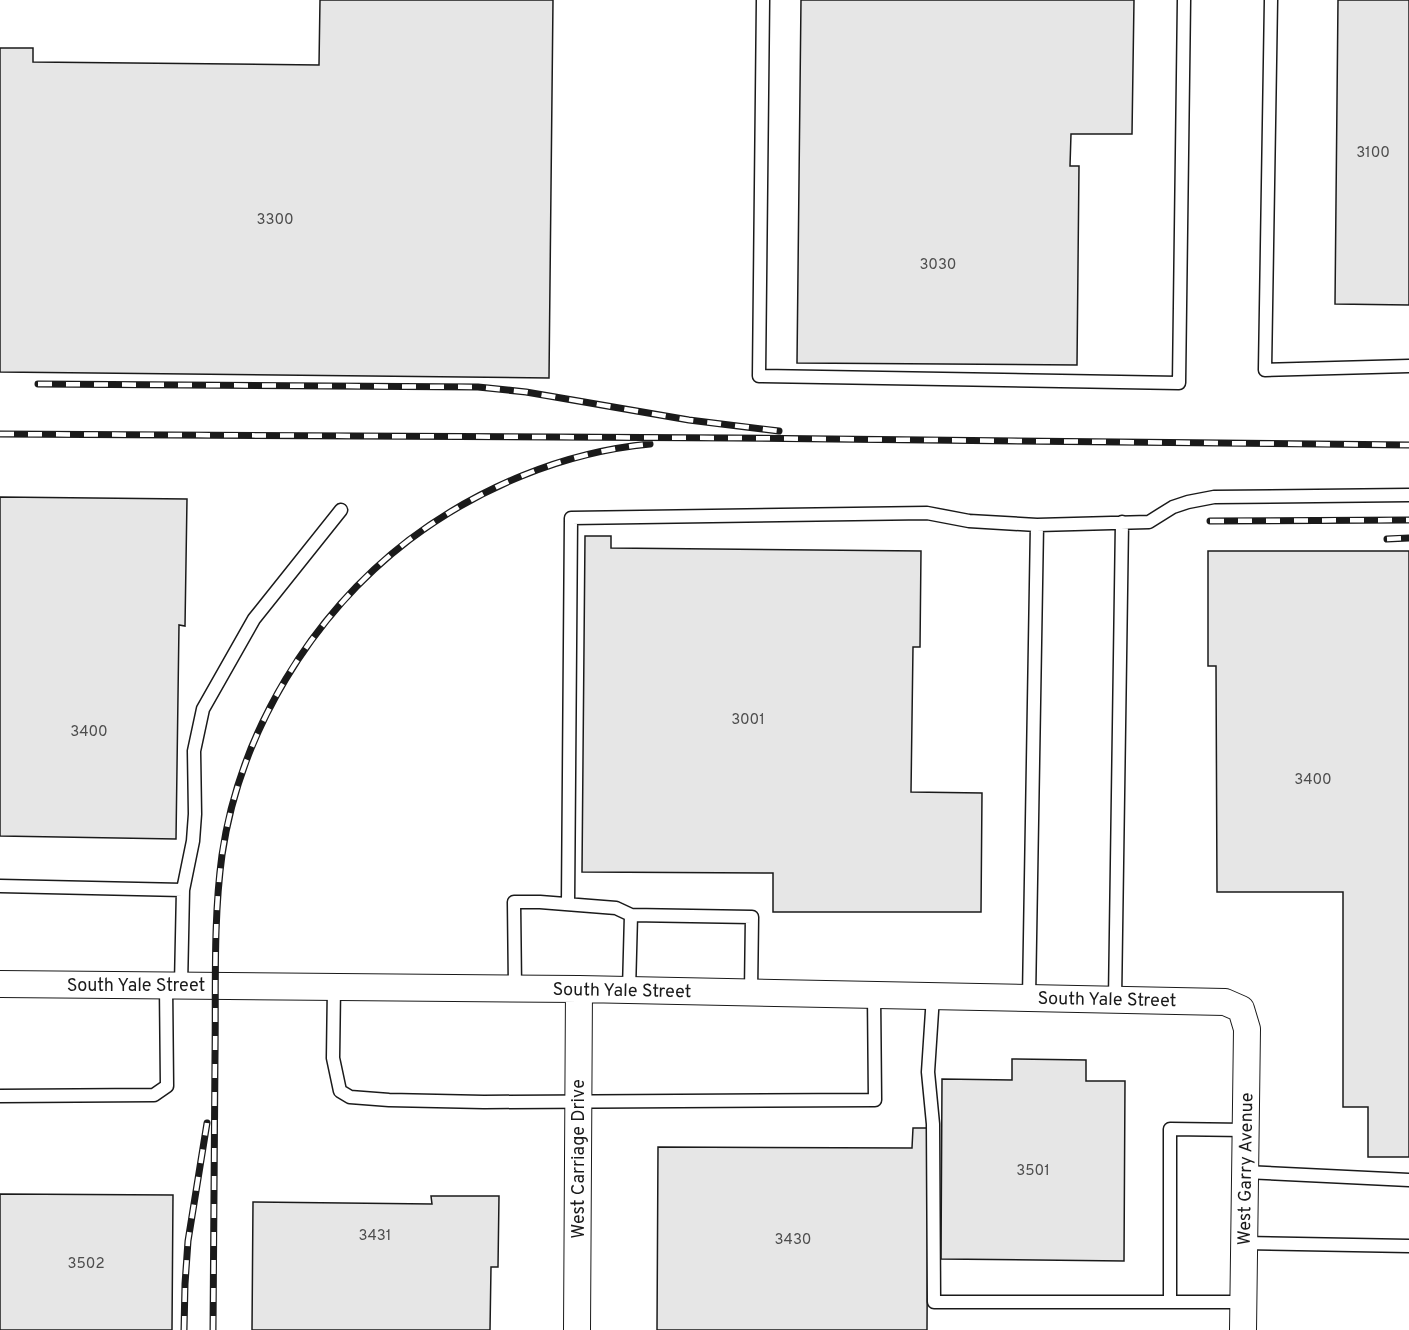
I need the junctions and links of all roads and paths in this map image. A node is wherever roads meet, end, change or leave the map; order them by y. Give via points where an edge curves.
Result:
1 (763, 0) edge
2 (1184, 0) edge
3 (1271, 0) edge
4 (1409, 366) edge
5 (1409, 495) edge
6 (341, 510) dead end
7 (1122, 522) junction
8 (1036, 525) junction
9 (0, 886) edge
10 (183, 890) junction
11 (568, 904) junction
12 (631, 915) junction
13 (0, 984) edge
14 (174, 985) junction
15 (334, 987) junction
16 (515, 988) junction
17 (579, 989) junction
18 (629, 990) junction
19 (751, 992) junction
20 (874, 995) junction
21 (933, 996) junction
22 (1029, 998) junction
23 (1115, 1000) junction
24 (1241, 1009) joint
25 (0, 1096) edge
26 (578, 1101) junction
27 (1246, 1130) junction
28 (1245, 1172) junction
29 (1409, 1180) edge
30 (1244, 1244) junction
31 (1409, 1246) edge
32 (1170, 1302) junction
33 (1244, 1302) junction
34 (577, 1330) edge
35 (1243, 1330) edge

1 - 2 lane via 759,376 1179,383
3 - 4 lane via 1265,370
5 - 7 lane via 1214,497 1173,507 1149,522
6 - 10 lane via 254,619 203,709 194,751 195,814
7 - 8 lane
7 - 23 lane
8 - 11 lane via 969,521 927,513 571,518
8 - 22 lane
9 - 10 lane
10 - 14 lane
11 - 12 lane via 616,908
11 - 16 lane via 514,902
12 - 18 lane
12 - 19 lane via 752,916
13 - 14 street, South Yale Street
14 - 15 street, South Yale Street
14 - 25 lane via 167,1086 154,1095
15 - 16 street, South Yale Street
15 - 26 lane via 333,1058 340,1091 350,1097
16 - 17 street, South Yale Street
17 - 18 street, South Yale Street
17 - 26 street, West Carriage Drive
18 - 19 street, South Yale Street
19 - 20 street, South Yale Street
20 - 21 street, South Yale Street
20 - 26 lane via 875,1100
21 - 22 street, South Yale Street
21 - 32 lane via 928,1071 933,1124 934,1302
22 - 23 street, South Yale Street
23 - 24 street, South Yale Street via 1225,1002
24 - 27 street, West Garry Avenue via 1247,1029
26 - 34 street, West Carriage Drive
27 - 28 street, West Garry Avenue
27 - 32 lane via 1170,1129
28 - 29 lane
28 - 30 street, West Garry Avenue
30 - 31 lane
30 - 33 street, West Garry Avenue
32 - 33 lane
33 - 35 street, West Garry Avenue

